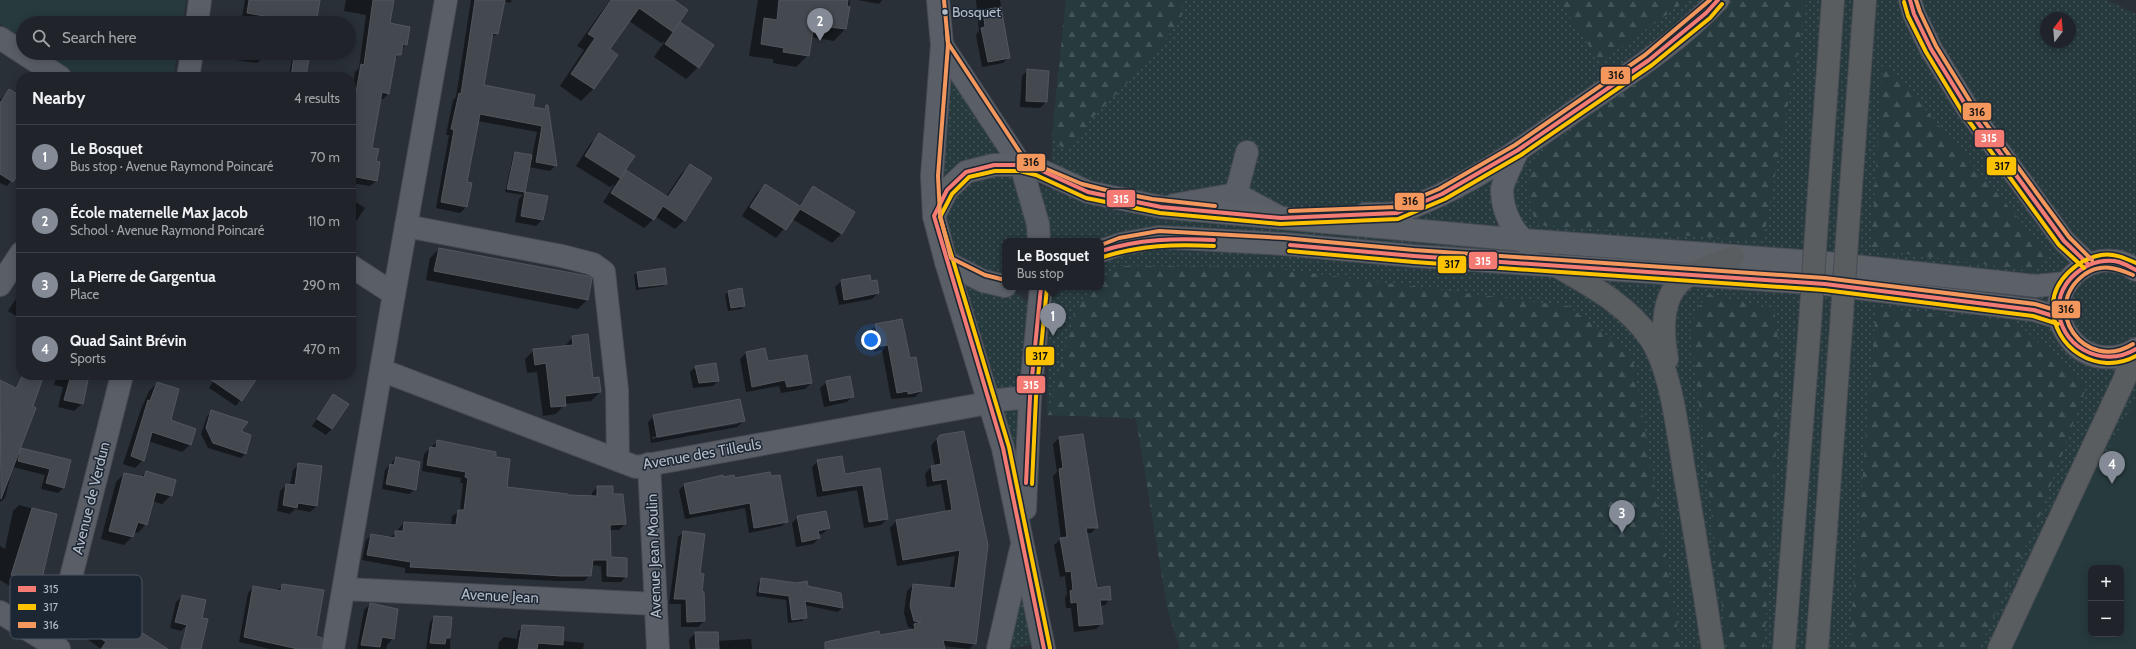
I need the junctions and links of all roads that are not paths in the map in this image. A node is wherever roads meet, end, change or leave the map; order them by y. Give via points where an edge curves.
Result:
1 (200, 0) edge
2 (446, 0) edge
3 (938, 0) edge
4 (1718, 0) edge
5 (1833, 0) edge
6 (1865, 0) edge
7 (1910, 0) edge
8 (198, 16) edge
9 (0, 38) edge
10 (942, 45) junction
11 (16, 48) edge
12 (34, 60) edge
13 (191, 60) edge
14 (52, 72) edge
15 (189, 72) edge
16 (1518, 150) junction
17 (1247, 152) dead end
18 (1021, 165) junction
19 (1236, 194) junction
20 (1161, 207) junction
21 (934, 216) junction
22 (1281, 218) junction
23 (406, 226) junction
24 (1039, 238) edge
25 (1522, 240) junction
26 (1104, 250) edge
27 (1733, 257) junction
28 (16, 260) edge
29 (946, 262) junction
30 (2088, 264) junction
31 (1555, 265) junction
32 (356, 269) edge
33 (2136, 270) edge
34 (1688, 275) junction
35 (2066, 283) junction
36 (0, 284) edge
37 (1002, 285) edge
38 (1041, 290) edge
39 (394, 294) junction
40 (2060, 318) junction
41 (2134, 350) edge
42 (381, 370) junction
43 (121, 380) edge
44 (1030, 397) junction
45 (988, 401) junction
46 (1673, 405) junction
47 (618, 460) junction
48 (649, 464) junction
49 (1023, 540) junction
50 (72, 575) edge
51 (344, 589) junction
52 (656, 604) junction
53 (0, 612) edge
54 (10, 618) edge
55 (43, 639) edge
56 (54, 646) edge
57 (333, 649) edge
58 (658, 649) edge
59 (998, 649) edge
60 (1044, 649) edge
61 (1713, 649) edge
62 (1784, 649) edge
63 (1817, 649) edge
64 (1999, 649) edge

1 - 8 street
2 - 23 street
3 - 10 street
4 - 16 main road via 1649,60
5 - 62 highway, bridge
6 - 63 highway, bridge
7 - 30 main road via 1931,49 1968,109 2064,241
9 - 11 street
10 - 18 street
10 - 21 street via 932,176
12 - 14 street
13 - 15 street
16 - 22 main road via 1442,194 1397,213
16 - 25 main road via 1502,189 1507,214
17 - 19 street
18 - 20 main road via 1038,169 1088,192
18 - 21 main road via 994,165 966,172 947,190
18 - 24 street via 1038,224
19 - 20 street
19 - 22 street
20 - 22 main road
21 - 29 main road
22 - 25 main road
23 - 39 street
23 - 47 street via 562,256 593,264 604,272 618,390
25 - 27 main road
25 - 31 main road
26 - 31 main road via 1159,237
27 - 34 highway
27 - 35 main road via 1827,263 2036,286
28 - 36 street
29 - 37 main road via 983,281
29 - 45 street
30 - 33 main road via 2102,260 2117,261
30 - 35 main road
31 - 34 main road
31 - 46 highway via 1606,295 1629,313 1650,339 1661,362
32 - 39 street
34 - 40 main road via 1825,284 2034,310
34 - 46 highway via 1676,286 1665,313 1663,336
35 - 40 main road via 2061,294
38 - 44 street
39 - 42 street
40 - 41 main road via 2065,332 2074,344 2087,353 2102,357 2118,357
41 - 64 highway via 2125,378
42 - 47 street, Avenue des Tilleuls
42 - 51 street
43 - 50 street, Avenue de Verdun
44 - 45 street, Avenue des Tilleuls
44 - 49 street
45 - 48 street, Avenue des Tilleuls
45 - 49 street via 1003,448
46 - 61 highway
47 - 48 street, Avenue des Tilleuls via 636,467
48 - 52 street, Avenue Jean Moulin
49 - 59 street
49 - 60 street
51 - 52 street, Avenue Jean
51 - 57 street
52 - 58 street, Avenue Jean Moulin
53 - 54 street
55 - 56 street

